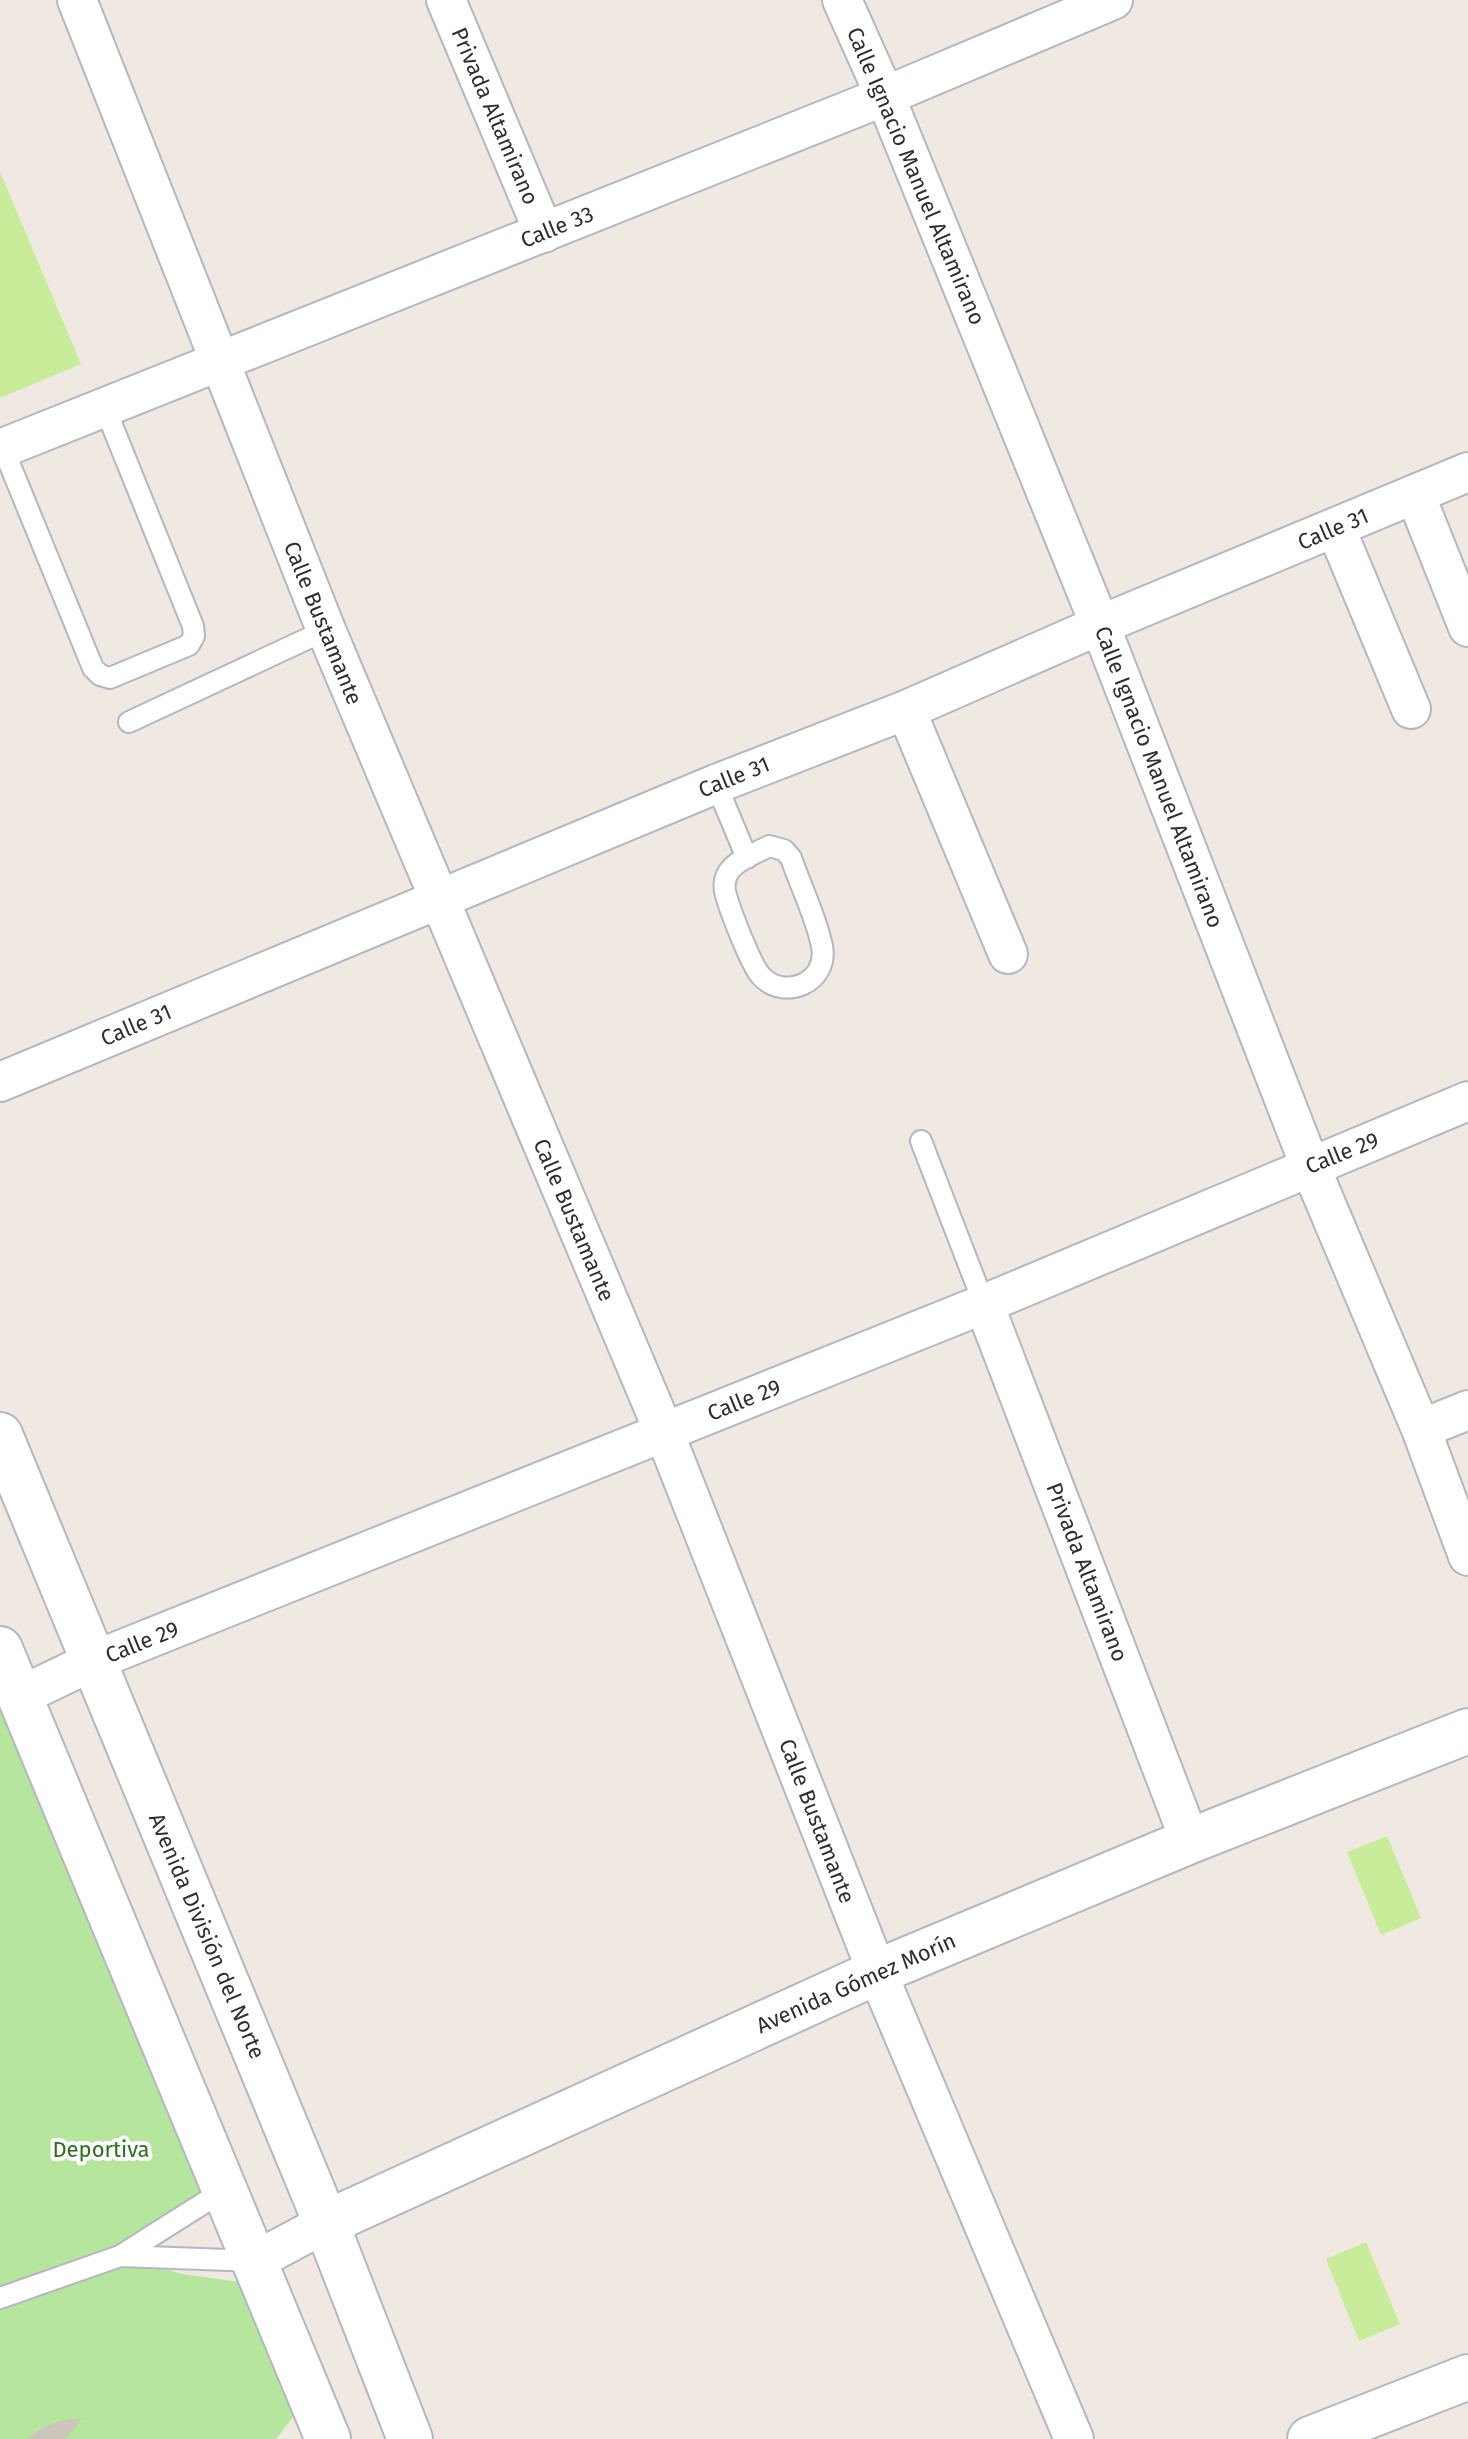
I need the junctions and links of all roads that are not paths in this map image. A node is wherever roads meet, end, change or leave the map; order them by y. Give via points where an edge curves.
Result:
1 (77, 0) edge
2 (446, 0) edge
3 (842, 0) edge
4 (1113, 0) edge
5 (885, 96) junction
6 (544, 233) junction
7 (219, 363) junction
8 (105, 408) junction
9 (2, 448) edge
10 (1468, 472) edge
11 (1415, 494) junction
12 (1336, 529) junction
13 (1100, 625) junction
14 (1468, 627) edge
15 (326, 630) junction
16 (1411, 709) dead end
17 (906, 710) junction
18 (129, 722) dead end
19 (716, 784) junction
20 (747, 858) junction
21 (439, 900) junction
22 (1008, 954) dead end
23 (0, 1082) edge
24 (1468, 1101) edge
25 (921, 1141) dead end
26 (1310, 1166) junction
27 (984, 1304) junction
28 (1468, 1410) edge
29 (1421, 1429) junction
30 (664, 1432) junction
31 (0, 1435) edge
32 (1468, 1556) edge
33 (0, 1649) edge
34 (93, 1661) junction
35 (18, 1697) junction
36 (1468, 1731) edge
37 (1190, 1841) junction
38 (877, 1972) junction
39 (226, 2189) junction
40 (326, 2223) junction
41 (120, 2256) junction
42 (255, 2261) junction
43 (0, 2298) edge
44 (1468, 2377) edge
45 (316, 2431) edge
46 (410, 2439) edge
47 (1074, 2439) edge
48 (1310, 2439) edge

1 - 7 street, Calle Bustamante
2 - 6 street, Privada Altamirano
3 - 5 street, Calle Ignacio Manuel Altamirano
4 - 5 street, Calle 33
5 - 6 street, Calle 33
5 - 13 street, Calle Ignacio Manuel Altamirano
6 - 7 street, Calle 33
7 - 8 street, Calle 33
7 - 15 street, Calle Bustamante
8 - 9 street, Calle 33
8 - 9 lane via 194,636 189,645 110,678 93,668
10 - 11 street, Calle 31
11 - 12 street, Calle 31
11 - 14 street
12 - 13 street, Calle 31
12 - 16 street
13 - 17 street, Calle 31
13 - 26 street, Calle Ignacio Manuel Altamirano
15 - 18 lane
15 - 21 street, Calle Bustamante
17 - 19 street, Calle 31
17 - 22 street
19 - 20 lane
19 - 21 street, Calle 31
20 - 20 lane via 733,866 724,886 752,961 774,984 805,985 822,967 822,947 791,858 769,846
21 - 23 street, Calle 31
21 - 30 street, Calle Bustamante
24 - 26 street, Calle 29
25 - 27 lane
26 - 27 street, Calle 29
26 - 29 street, Calle Ignacio Manuel Altamirano
27 - 30 street, Calle 29
27 - 37 street, Privada Altamirano
28 - 29 street
29 - 32 street, Calle Ignacio Manuel Altamirano
30 - 34 street, Calle 29
30 - 38 street, Calle Bustamante
31 - 34 main road, Avenida División del Norte
33 - 35 main road
34 - 35 street, Calle 29
34 - 40 main road, Avenida División del Norte
35 - 39 main road
36 - 37 main road, Avenida Gómez Morín
37 - 38 main road, Avenida Gómez Morín
38 - 40 main road, Avenida Gómez Morín
38 - 47 street, Calle Bustamante
39 - 41 lane
39 - 42 main road
40 - 42 street, Avenida Gómez Morín
40 - 46 main road, Avenida División del Norte
41 - 42 lane
41 - 43 lane
42 - 45 main road
44 - 48 main road

